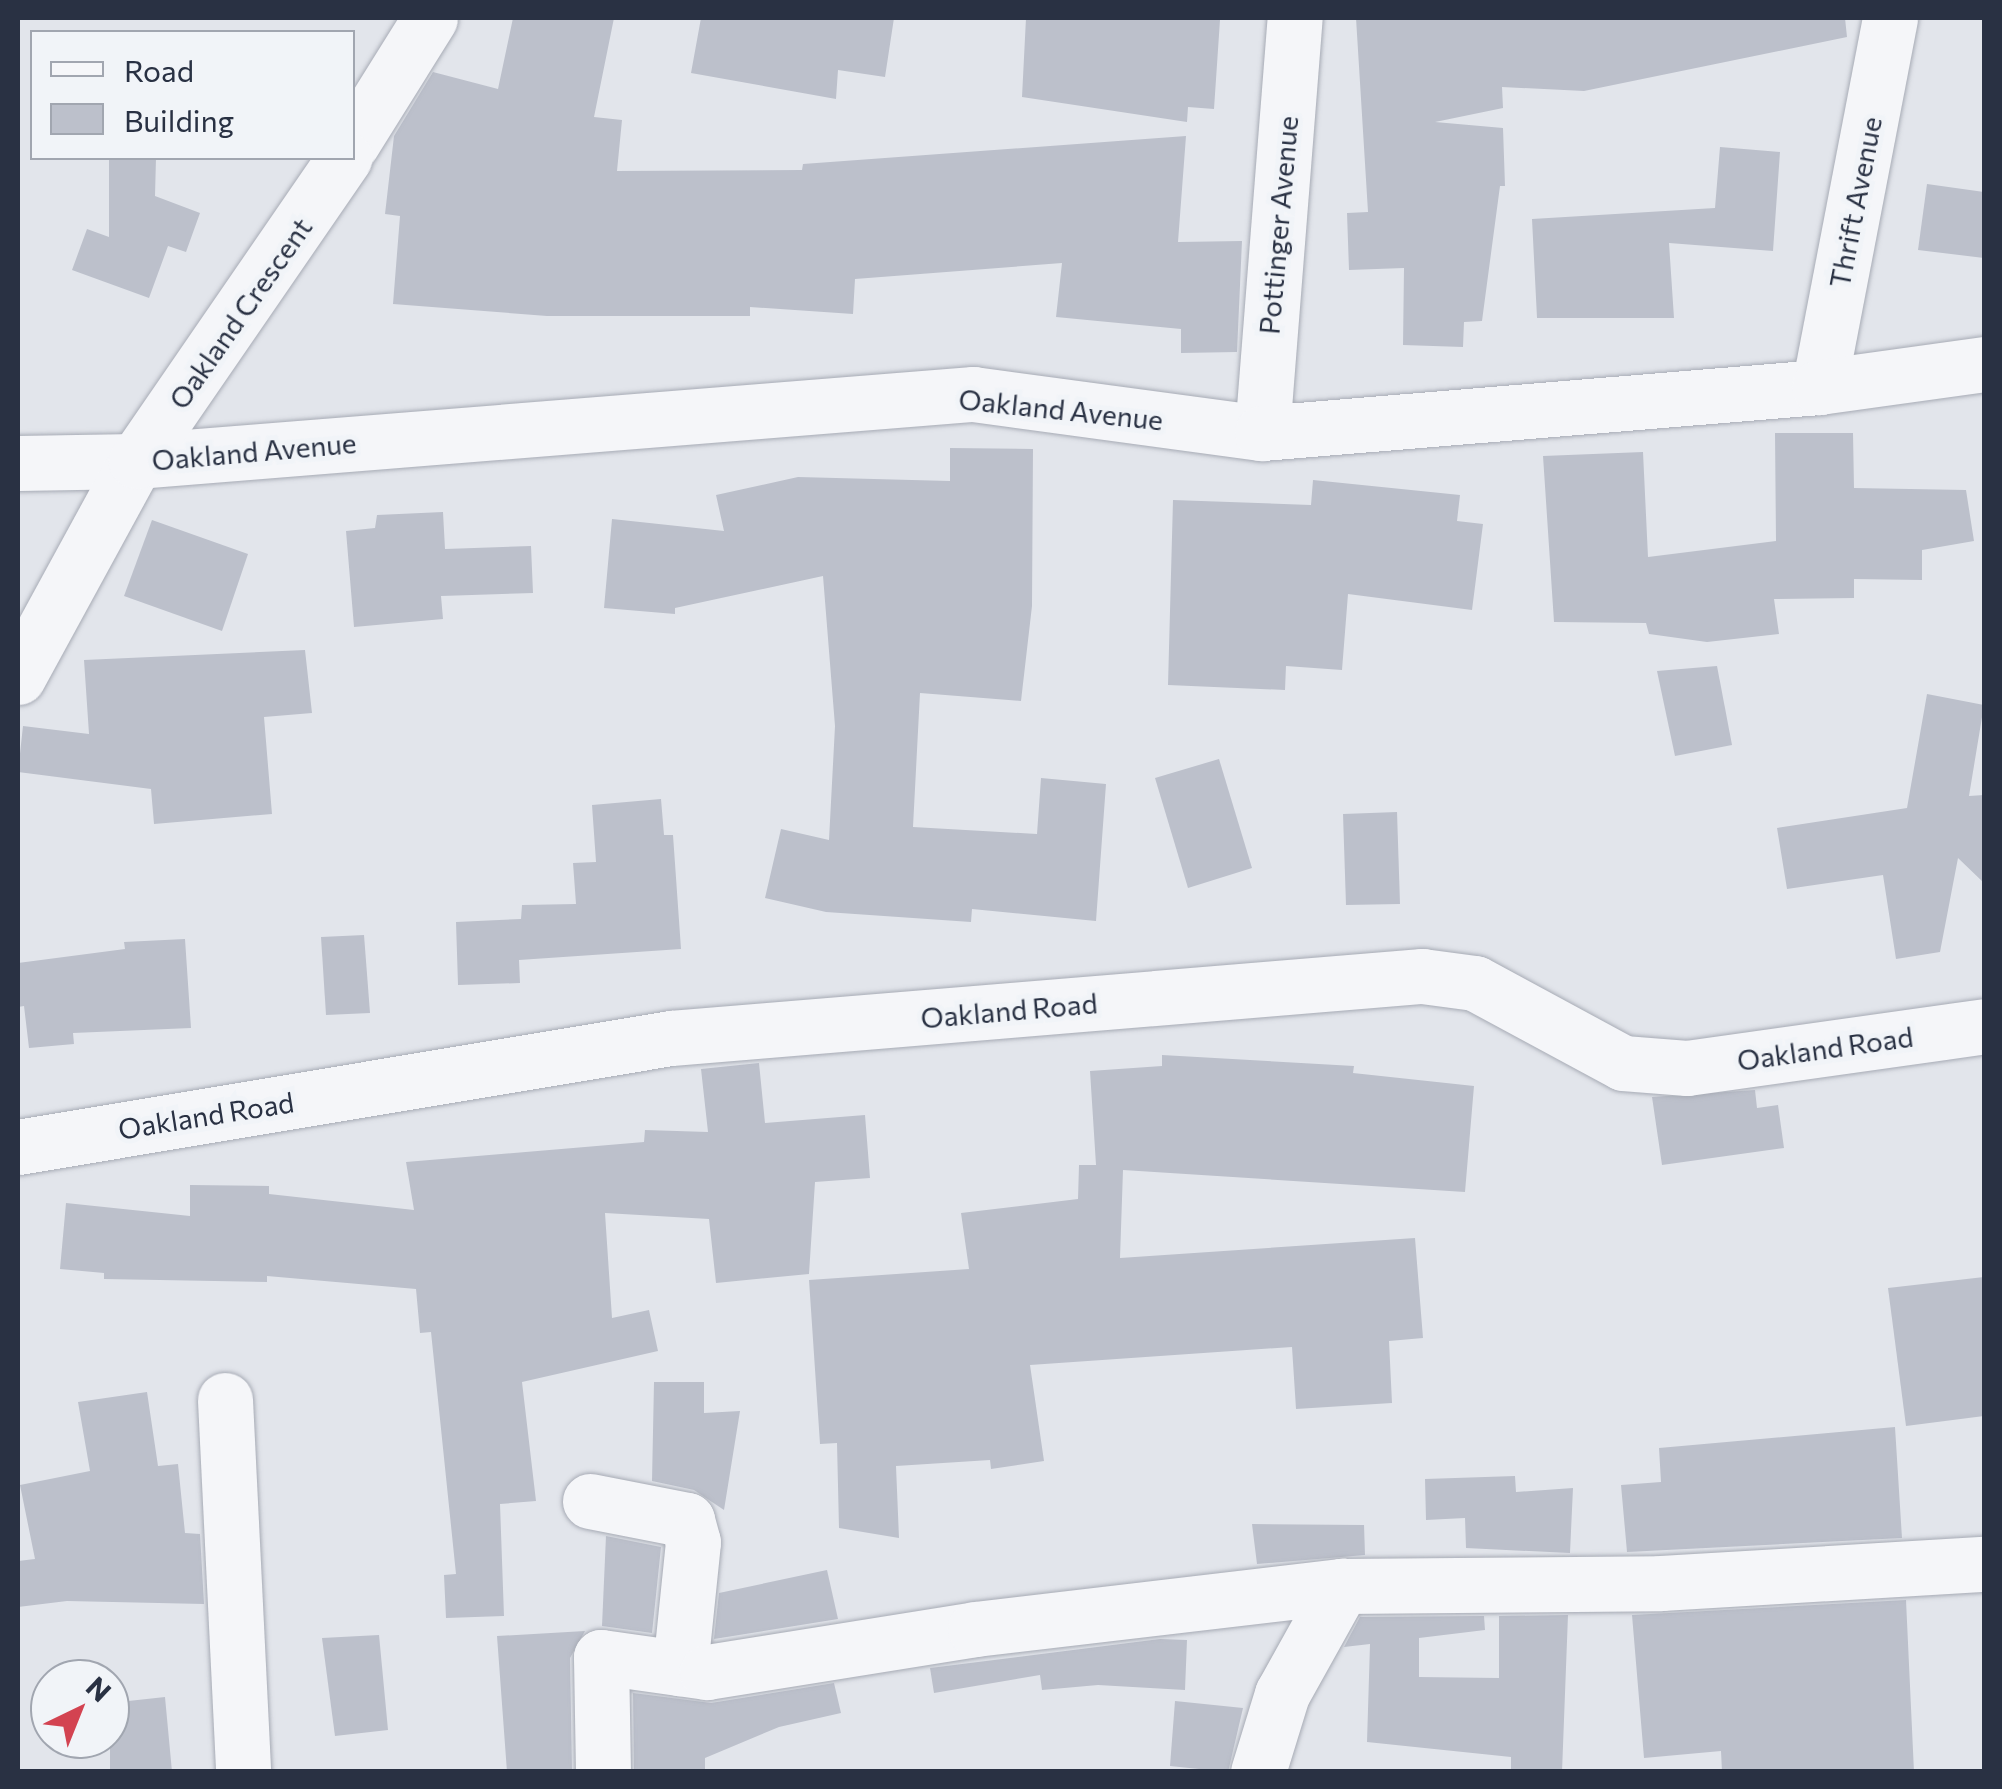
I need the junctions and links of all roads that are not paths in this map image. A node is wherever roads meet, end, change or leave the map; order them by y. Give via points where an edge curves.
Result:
1 (430, 18) edge
2 (1295, 18) edge
3 (1890, 18) edge
4 (355, 139) edge
5 (343, 160) edge
6 (1984, 364) edge
7 (1819, 387) junction
8 (1262, 432) junction
9 (136, 461) junction
10 (18, 463) edge
11 (18, 677) edge
12 (1984, 1026) edge
13 (18, 1146) edge
14 (225, 1400) dead end
15 (590, 1501) dead end
16 (1984, 1564) edge
17 (1342, 1586) junction
18 (680, 1668) junction
19 (243, 1772) edge
20 (604, 1772) edge
21 (1258, 1772) edge

1 - 4 street
2 - 8 street, Pottinger Avenue
3 - 7 street, Thrift Avenue
5 - 9 street, Oakland Crescent
6 - 7 street, Oakland Avenue
7 - 8 street, Oakland Avenue
8 - 9 street, Oakland Avenue via 973,394
9 - 10 street, Oakland Avenue
9 - 11 street, Oakland Crescent
12 - 13 street, Oakland Road via 1686,1068 1623,1063 1475,982 1422,976 670,1038
14 - 19 street
15 - 18 street via 687,1520 693,1542
16 - 17 street via 1661,1584
17 - 18 street via 975,1628 707,1672
17 - 21 street via 1282,1694
18 - 20 street via 601,1656

